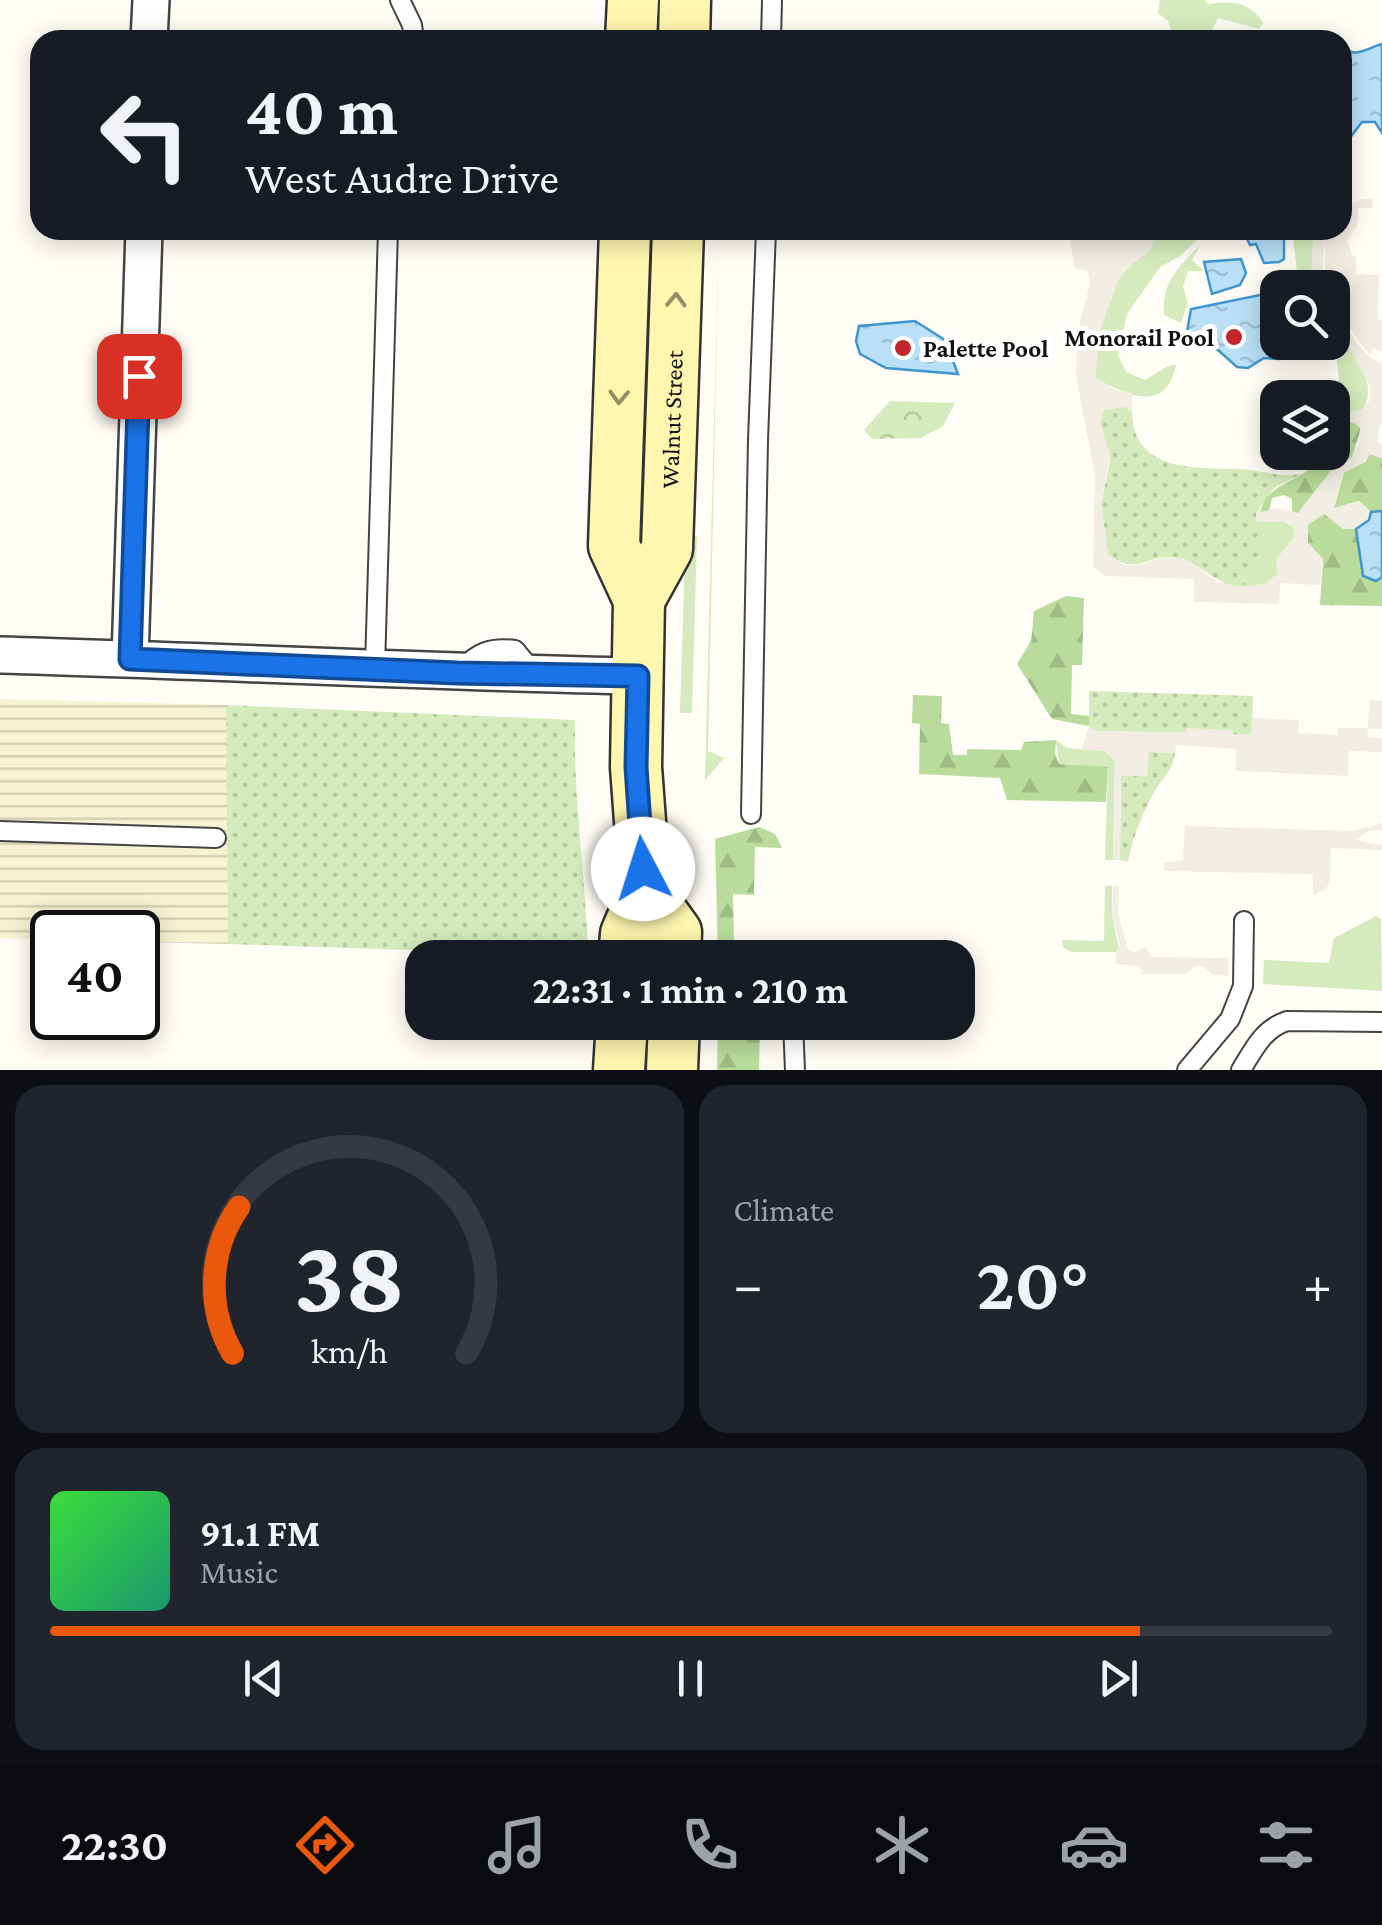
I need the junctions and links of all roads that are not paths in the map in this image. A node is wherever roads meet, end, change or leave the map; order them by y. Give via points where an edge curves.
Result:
1 (151, 0) edge
2 (400, 0) edge
3 (632, 0) edge
4 (685, 0) edge
5 (772, 0) edge
6 (150, 30) edge
7 (413, 30) edge
8 (631, 30) edge
9 (684, 30) edge
10 (771, 30) edge
11 (144, 240) edge
12 (388, 240) edge
13 (625, 240) edge
14 (678, 240) edge
15 (766, 240) edge
16 (639, 600) junction
17 (0, 656) edge
18 (130, 659) junction
19 (375, 668) junction
20 (638, 676) junction
21 (751, 814) dead end
22 (0, 831) edge
23 (216, 838) dead end
24 (645, 889) junction
25 (1244, 921) dead end
26 (626, 940) edge
27 (676, 940) edge
28 (1382, 1022) edge
29 (621, 1040) edge
30 (673, 1040) edge
31 (794, 1040) edge
32 (620, 1070) edge
33 (672, 1070) edge
34 (795, 1070) edge
35 (1188, 1070) edge
36 (1240, 1070) edge

1 - 6 street
2 - 7 lane
3 - 8 street
4 - 9 street
5 - 10 lane
11 - 18 street
12 - 19 lane
13 -> 16 street, Walnut Street via 614,546
16 -> 14 street, Walnut Street via 668,550
15 - 21 lane
16 - 20 street, Walnut Street
17 - 18 street
18 - 19 street
19 - 20 street
20 - 24 street, Walnut Street
22 - 23 lane
24 - 26 street, Walnut Street
24 - 27 street
25 - 35 lane via 1243,986 1230,1019
28 - 36 lane via 1287,1021 1264,1034
29 - 32 street
30 - 33 street
31 - 34 lane

